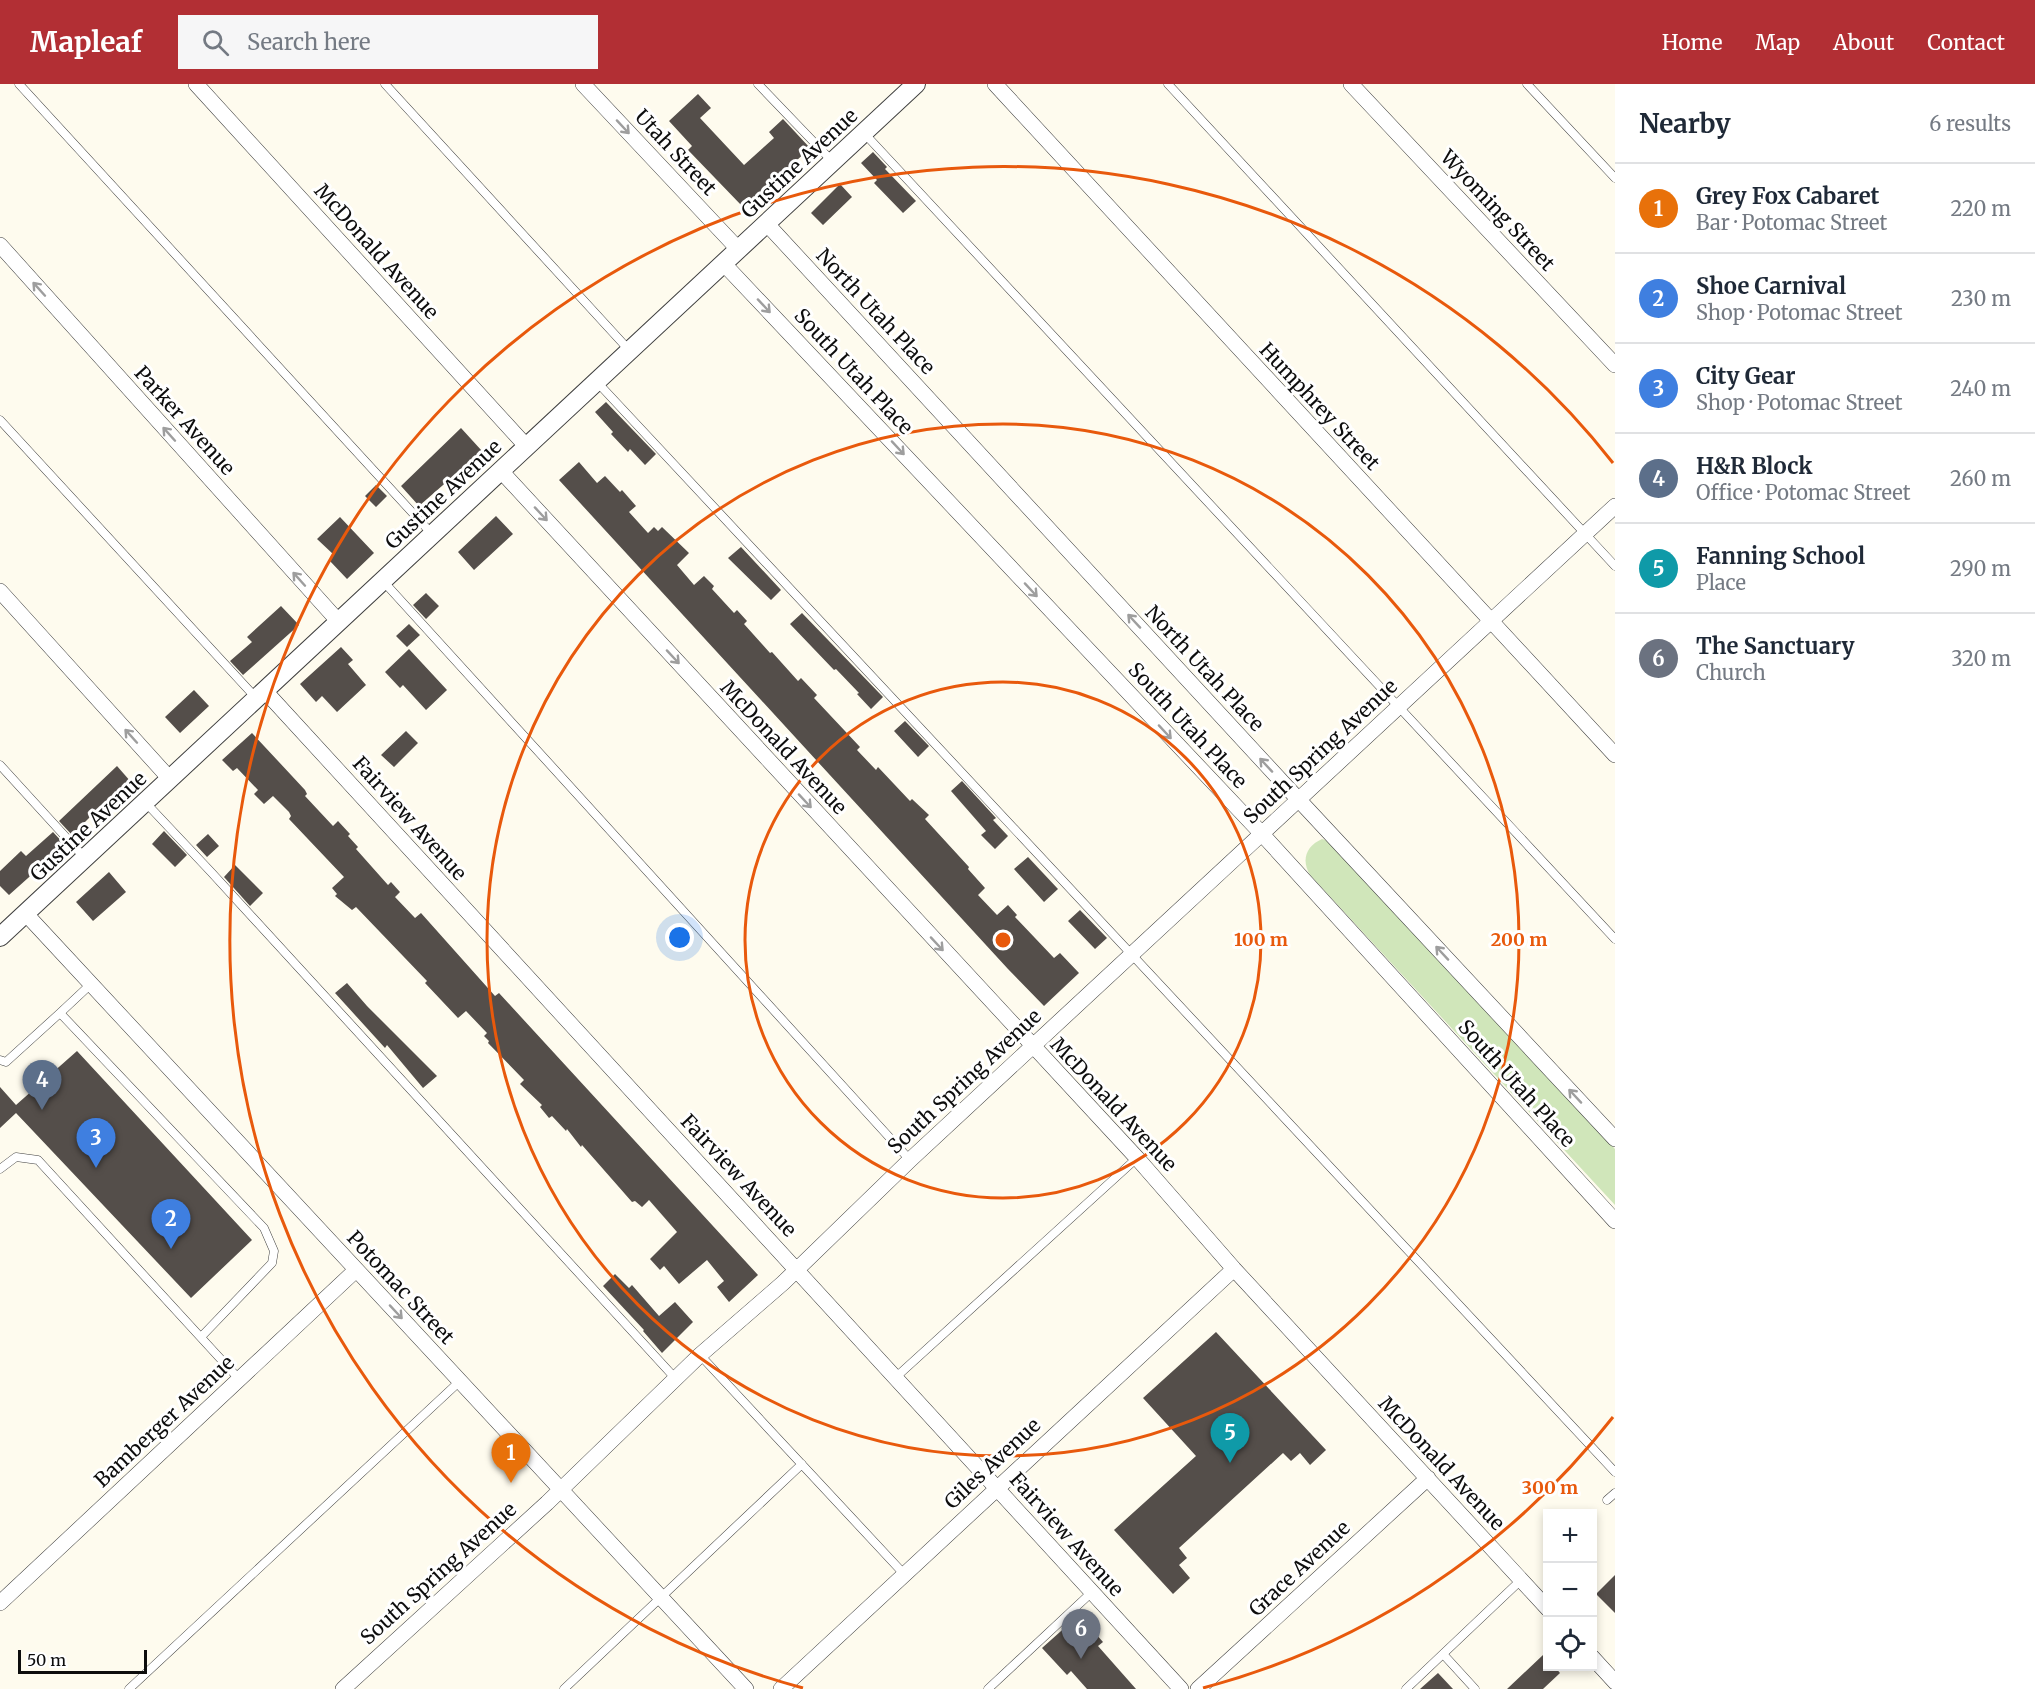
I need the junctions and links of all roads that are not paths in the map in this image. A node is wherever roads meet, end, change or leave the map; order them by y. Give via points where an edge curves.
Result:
1 (19, 84) edge
2 (196, 84) edge
3 (385, 84) edge
4 (583, 84) edge
5 (758, 84) edge
6 (916, 84) edge
7 (995, 84) edge
8 (1168, 84) edge
9 (1351, 84) edge
10 (1527, 84) edge
11 (864, 133) junction
12 (832, 162) junction
13 (1615, 178) edge
14 (767, 224) junction
15 (0, 245) edge
16 (739, 250) junction
17 (724, 264) junction
18 (630, 351) junction
19 (1615, 364) edge
20 (597, 382) junction
21 (0, 420) edge
22 (527, 447) junction
23 (501, 471) junction
24 (1615, 506) edge
25 (1585, 534) junction
26 (433, 535) junction
27 (1615, 567) edge
28 (382, 581) junction
29 (0, 591) edge
30 (339, 622) junction
31 (1490, 622) junction
32 (261, 695) junction
33 (1399, 706) junction
34 (1615, 755) edge
35 (0, 765) edge
36 (170, 779) junction
37 (1298, 800) junction
38 (145, 802) junction
39 (1262, 834) junction
40 (85, 858) junction
41 (26, 914) junction
42 (0, 937) edge
43 (1615, 939) edge
44 (1131, 955) junction
45 (91, 984) junction
46 (60, 1012) junction
47 (1032, 1047) junction
48 (0, 1060) edge
49 (1615, 1139) edge
50 (1137, 1158) junction
51 (909, 1160) junction
52 (0, 1169) edge
53 (1615, 1221) edge
54 (797, 1269) junction
55 (1234, 1269) junction
56 (356, 1270) junction
57 (201, 1337) junction
58 (699, 1355) junction
59 (675, 1378) junction
60 (896, 1378) junction
61 (239, 1379) junction
62 (460, 1381) junction
63 (802, 1464) junction
64 (1615, 1472) edge
65 (1428, 1478) junction
66 (997, 1487) junction
67 (561, 1489) junction
68 (1615, 1493) edge
69 (1607, 1500) dead end
70 (904, 1574) junction
71 (1521, 1581) junction
72 (1092, 1592) junction
73 (662, 1598) junction
74 (0, 1603) edge
75 (1543, 1604) edge
76 (1443, 1654) junction
77 (1597, 1662) edge
78 (1615, 1682) edge
79 (129, 1689) edge
80 (343, 1689) edge
81 (564, 1689) edge
82 (746, 1689) edge
83 (781, 1689) edge
84 (988, 1689) edge
85 (1181, 1689) edge
86 (1198, 1689) edge
87 (1406, 1689) edge
88 (1475, 1689) edge

1 - 26 lane
2 - 22 street, McDonald Avenue
3 - 18 lane
4 -> 16 street, Utah Street
5 - 12 lane
6 - 11 street, Gustine Avenue
7 - 31 street, Humphrey Street
8 - 25 lane
9 - 19 street, Wyoming Street
10 - 13 lane
11 - 12 street, Gustine Avenue
11 - 33 lane
12 - 14 street, Gustine Avenue
14 - 16 street, Gustine Avenue
37 -> 14 street, North Utah Place
30 -> 15 street, Parker Avenue
16 - 17 street, Gustine Avenue
17 - 18 street, Gustine Avenue
17 -> 39 street, South Utah Place
18 - 20 street, Gustine Avenue
20 - 22 street, Gustine Avenue
20 - 44 lane
21 - 32 lane
22 - 23 street, Gustine Avenue
23 - 26 street, Gustine Avenue
23 -> 47 street, McDonald Avenue
24 - 25 street, South Spring Avenue
25 - 27 lane
25 - 31 street, South Spring Avenue
26 - 28 street, Gustine Avenue
28 - 30 street, Gustine Avenue
28 - 51 lane
36 -> 29 street
30 - 32 street, Gustine Avenue
31 - 33 street, South Spring Avenue
31 - 34 street, Humphrey Street
32 - 36 street, Gustine Avenue
32 - 54 street, Fairview Avenue
33 - 37 street, South Spring Avenue
33 - 43 lane
35 - 40 lane
36 - 38 street, Gustine Avenue
37 - 39 street, South Spring Avenue
49 -> 37 street, North Utah Place
38 - 40 street, Gustine Avenue
38 - 59 lane
39 - 44 street, South Spring Avenue
39 - 53 street, South Utah Place
40 - 41 street, Gustine Avenue
41 - 42 street, Gustine Avenue
41 - 45 street, Potomac Street
44 - 47 street, South Spring Avenue
44 - 64 lane
45 - 46 lane
45 - 56 street, Potomac Street
46 - 48 lane via 6,1062
46 - 57 lane via 264,1228 274,1251 272,1263
47 - 50 street, McDonald Avenue
47 - 51 street, South Spring Avenue
50 - 55 street, McDonald Avenue
50 - 60 lane
51 - 54 street, South Spring Avenue
52 - 57 lane via 16,1157 38,1160
54 - 58 street, South Spring Avenue
54 - 60 street, Fairview Avenue
55 - 65 street, McDonald Avenue
55 - 66 street, Giles Avenue
56 - 61 street, Bamberger Avenue
56 -> 62 street, Potomac Street
57 - 61 lane
58 - 59 street, South Spring Avenue
58 - 63 lane
59 - 67 street, South Spring Avenue
60 - 66 street, Fairview Avenue
61 - 74 street, Bamberger Avenue
62 - 67 street, Potomac Street
62 - 79 lane
63 - 70 lane
63 - 73 lane
65 - 71 street, McDonald Avenue
65 - 86 street, Grace Avenue
66 - 70 street, Giles Avenue
66 - 72 street, Fairview Avenue
67 - 73 street, Potomac Street
67 - 80 street, South Spring Avenue
68 - 69 lane
70 - 83 street, Giles Avenue
71 - 75 street, McDonald Avenue
71 - 76 lane
72 - 84 lane
72 - 85 street, Fairview Avenue
73 - 81 lane
73 - 82 street, Potomac Street
76 - 87 lane
76 - 88 lane
77 - 78 street

